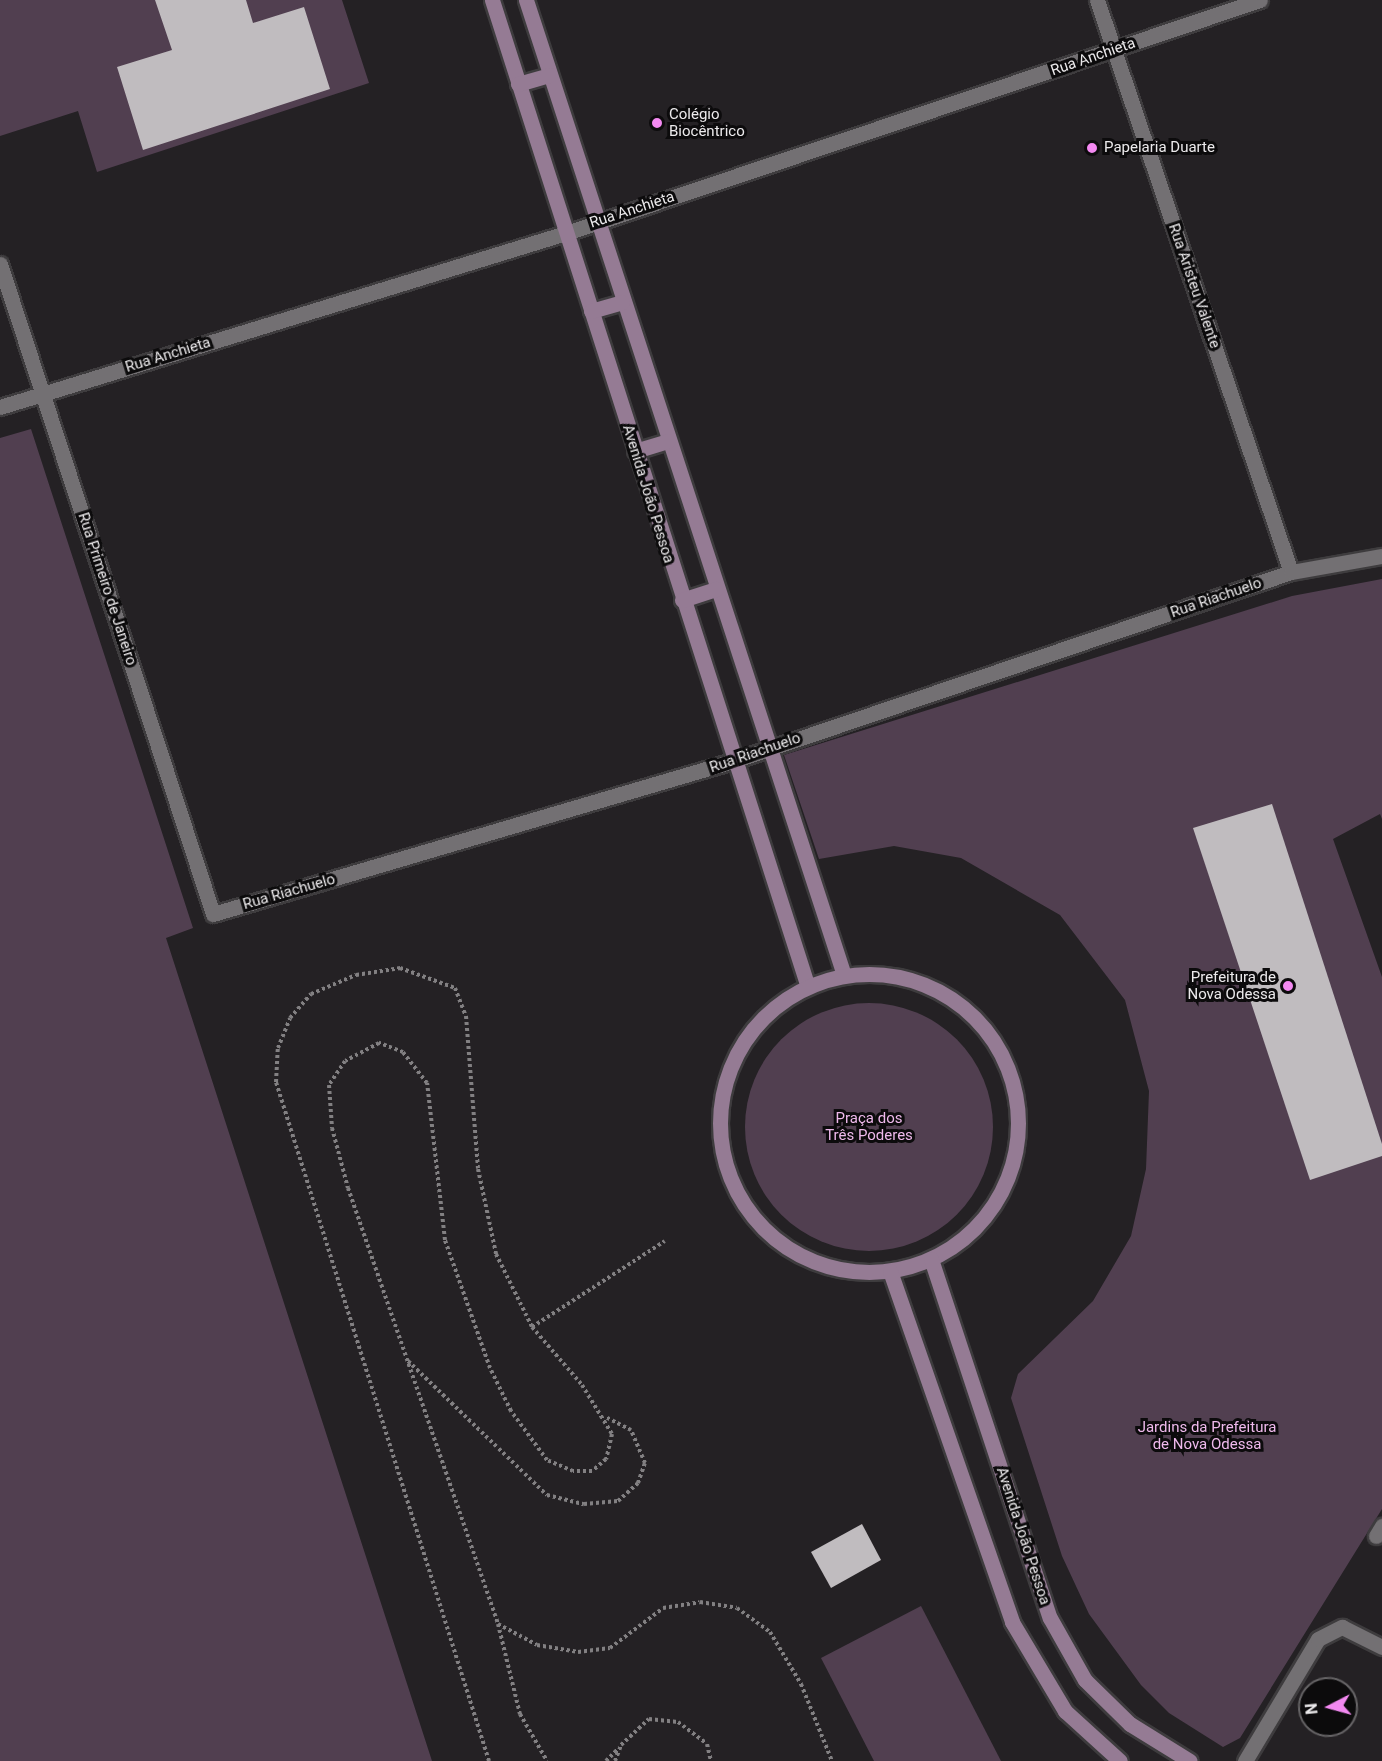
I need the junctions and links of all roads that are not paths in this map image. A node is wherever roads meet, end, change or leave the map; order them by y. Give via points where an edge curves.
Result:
1 (492, 0) edge
2 (526, 0) edge
3 (1097, 0) edge
4 (1260, 0) edge
5 (1113, 51) junction
6 (550, 75) junction
7 (518, 84) junction
8 (596, 222) junction
9 (566, 232) junction
10 (0, 264) edge
11 (622, 302) junction
12 (591, 311) junction
13 (43, 394) junction
14 (0, 407) edge
15 (667, 441) junction
16 (635, 451) junction
17 (1382, 556) edge
18 (1291, 572) junction
19 (716, 589) junction
20 (681, 600) junction
21 (768, 748) junction
22 (733, 761) junction
23 (213, 914) joint
24 (844, 975) junction
25 (808, 987) junction
26 (931, 1259) junction
27 (890, 1271) junction
28 (1382, 1647) edge
29 (1120, 1761) edge
30 (1190, 1761) edge
31 (1245, 1761) edge

1 - 7 main road, Avenida João Pessoa
2 - 6 main road
3 - 5 street, Rua Aristeu Valente
4 - 5 street, Rua Anchieta
5 - 8 street, Rua Anchieta
5 - 18 street, Rua Aristeu Valente
6 - 7 main road
6 - 8 main road
7 - 9 main road, Avenida João Pessoa
8 - 9 street, Rua Anchieta
8 - 11 main road
9 - 12 main road, Avenida João Pessoa
9 - 13 street, Rua Anchieta
10 - 13 street, Rua Primeiro de Janeiro
11 - 12 main road
11 - 15 main road
12 - 16 main road, Avenida João Pessoa
13 - 14 street, Rua Anchieta
13 - 23 street, Rua Primeiro de Janeiro
15 - 16 main road
15 - 19 main road
16 - 20 main road, Avenida João Pessoa
17 - 18 street, Rua Riachuelo
18 - 21 street, Rua Riachuelo
19 - 20 main road
19 - 21 main road
20 - 22 main road, Avenida João Pessoa
21 - 22 street, Rua Riachuelo
21 - 24 main road
22 - 23 street, Rua Riachuelo
22 - 25 main road, Avenida João Pessoa
24 - 25 main road
24 - 26 main road via 888,975 950,998 983,1027 1013,1086 1017,1138 1003,1188 973,1230
25 - 27 main road via 759,1022 736,1056 720,1114 729,1174 748,1210 792,1251 849,1271
26 - 27 main road
26 - 30 main road, Avenida João Pessoa via 1050,1618 1085,1680 1130,1724
27 - 29 main road via 1012,1623 1065,1711
28 - 31 street via 1342,1627 1318,1639

